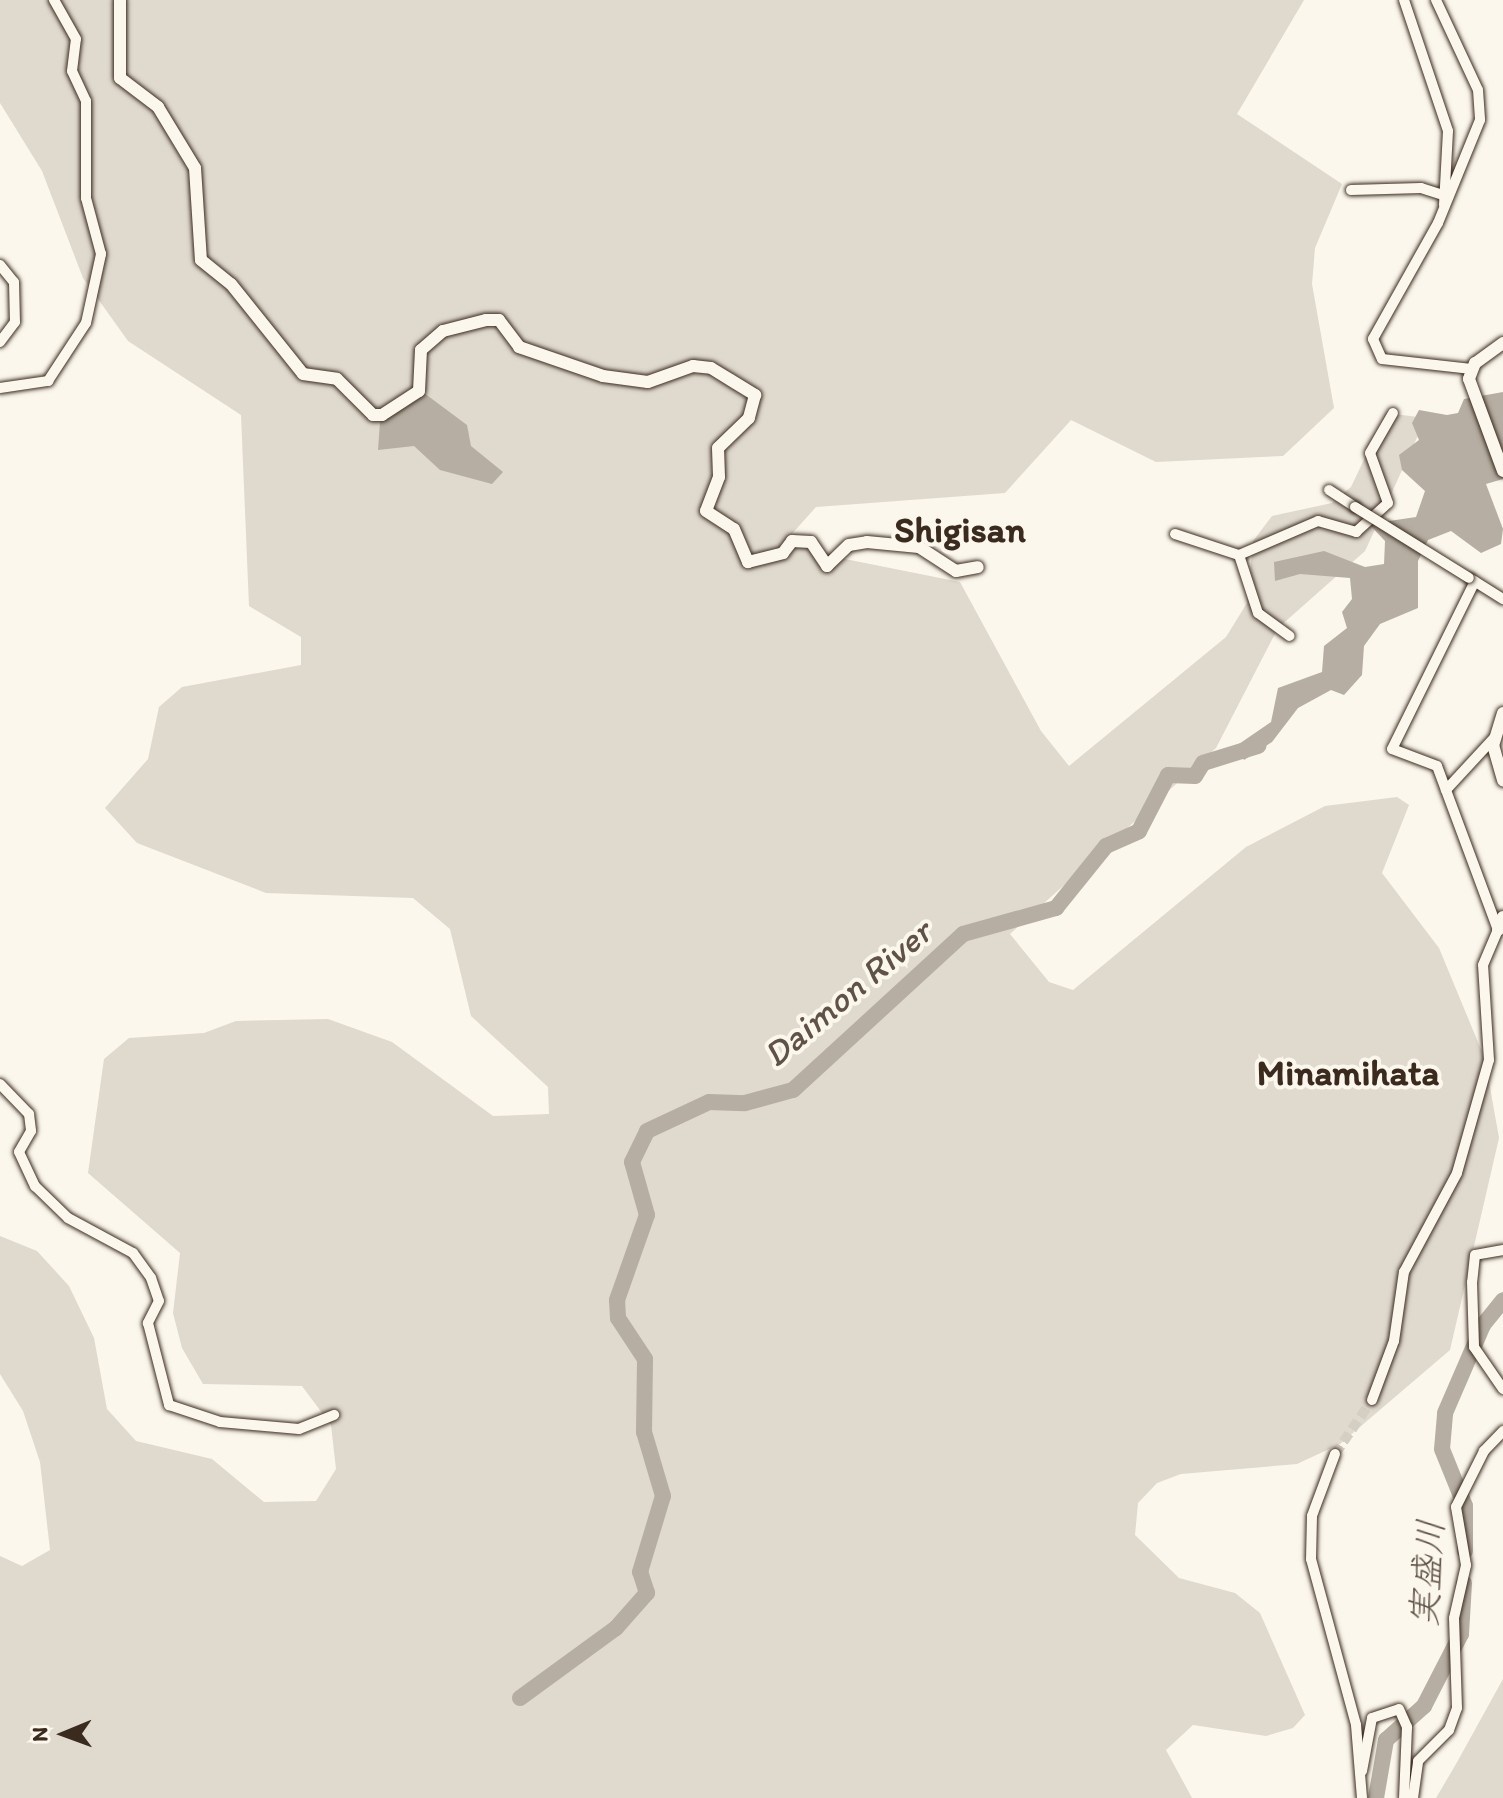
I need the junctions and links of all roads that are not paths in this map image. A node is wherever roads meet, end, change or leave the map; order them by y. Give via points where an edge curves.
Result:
1 (54, 0) edge
2 (120, 0) edge
3 (1404, 0) edge
4 (1436, 0) edge
5 (1351, 190) dead end
6 (1444, 200) junction
7 (0, 265) edge
8 (0, 342) edge
9 (1503, 343) edge
10 (1470, 376) junction
11 (0, 388) edge
12 (1393, 413) dead end
13 (1503, 471) edge
14 (1329, 490) dead end
15 (1175, 534) dead end
16 (1239, 555) junction
17 (978, 567) dead end
18 (1472, 580) junction
19 (1503, 599) edge
20 (1290, 636) dead end
21 (1503, 713) edge
22 (1493, 739) junction
23 (1499, 761) edge
24 (1503, 781) edge
25 (1446, 790) junction
26 (1500, 923) edge
27 (0, 1084) edge
28 (1503, 1250) edge
29 (1503, 1389) edge
30 (1372, 1400) tunnel mouth
31 (334, 1415) dead end
32 (1503, 1431) edge
33 (1335, 1454) tunnel mouth
34 (1362, 1771) junction
35 (1362, 1798) edge
36 (1404, 1798) edge
37 (1413, 1798) edge

1 - 11 street via 76,39 72,71 86,101 86,198 101,254 86,323 48,381
2 - 17 main road via 120,78 158,107 195,168 201,260 231,284 303,374 337,379 373,415 382,415 419,391 417,360 443,331 499,320 519,347 603,376 648,382 693,366 711,368 755,395 749,418 718,448 719,477 706,511 734,529 748,562 783,553 792,541 811,542 827,566 849,545 867,542 919,547 956,571
3 - 6 street via 1448,131
4 - 6 street via 1478,90 1480,120
5 - 6 street via 1421,188
6 - 10 street via 1373,339 1382,359
7 - 8 street via 14,282 15,322
9 - 10 main road
10 - 13 main road
12 - 16 street via 1370,453 1388,503 1356,532 1318,521
14 - 18 street, bridge
15 - 16 street
16 - 20 street via 1258,613
18 - 19 street
18 - 25 street via 1392,749 1437,766
21 - 22 main road
22 - 23 main road
22 - 25 street
23 - 24 main road
25 - 26 street
26 - 30 street via 1483,965 1491,1021 1474,1125 1404,1272 1390,1357
27 - 31 street via 29,1114 31,1131 19,1152 35,1186 68,1218 133,1253 151,1278 159,1301 148,1323 169,1405 220,1422 299,1429
28 - 29 street via 1475,1255 1472,1282 1474,1347
32 - 37 street via 1484,1451 1456,1507 1466,1565 1454,1618 1457,1708 1449,1730 1418,1761
33 - 34 street via 1312,1516 1311,1559
34 - 35 street
34 - 36 street via 1372,1718 1399,1709 1407,1727

